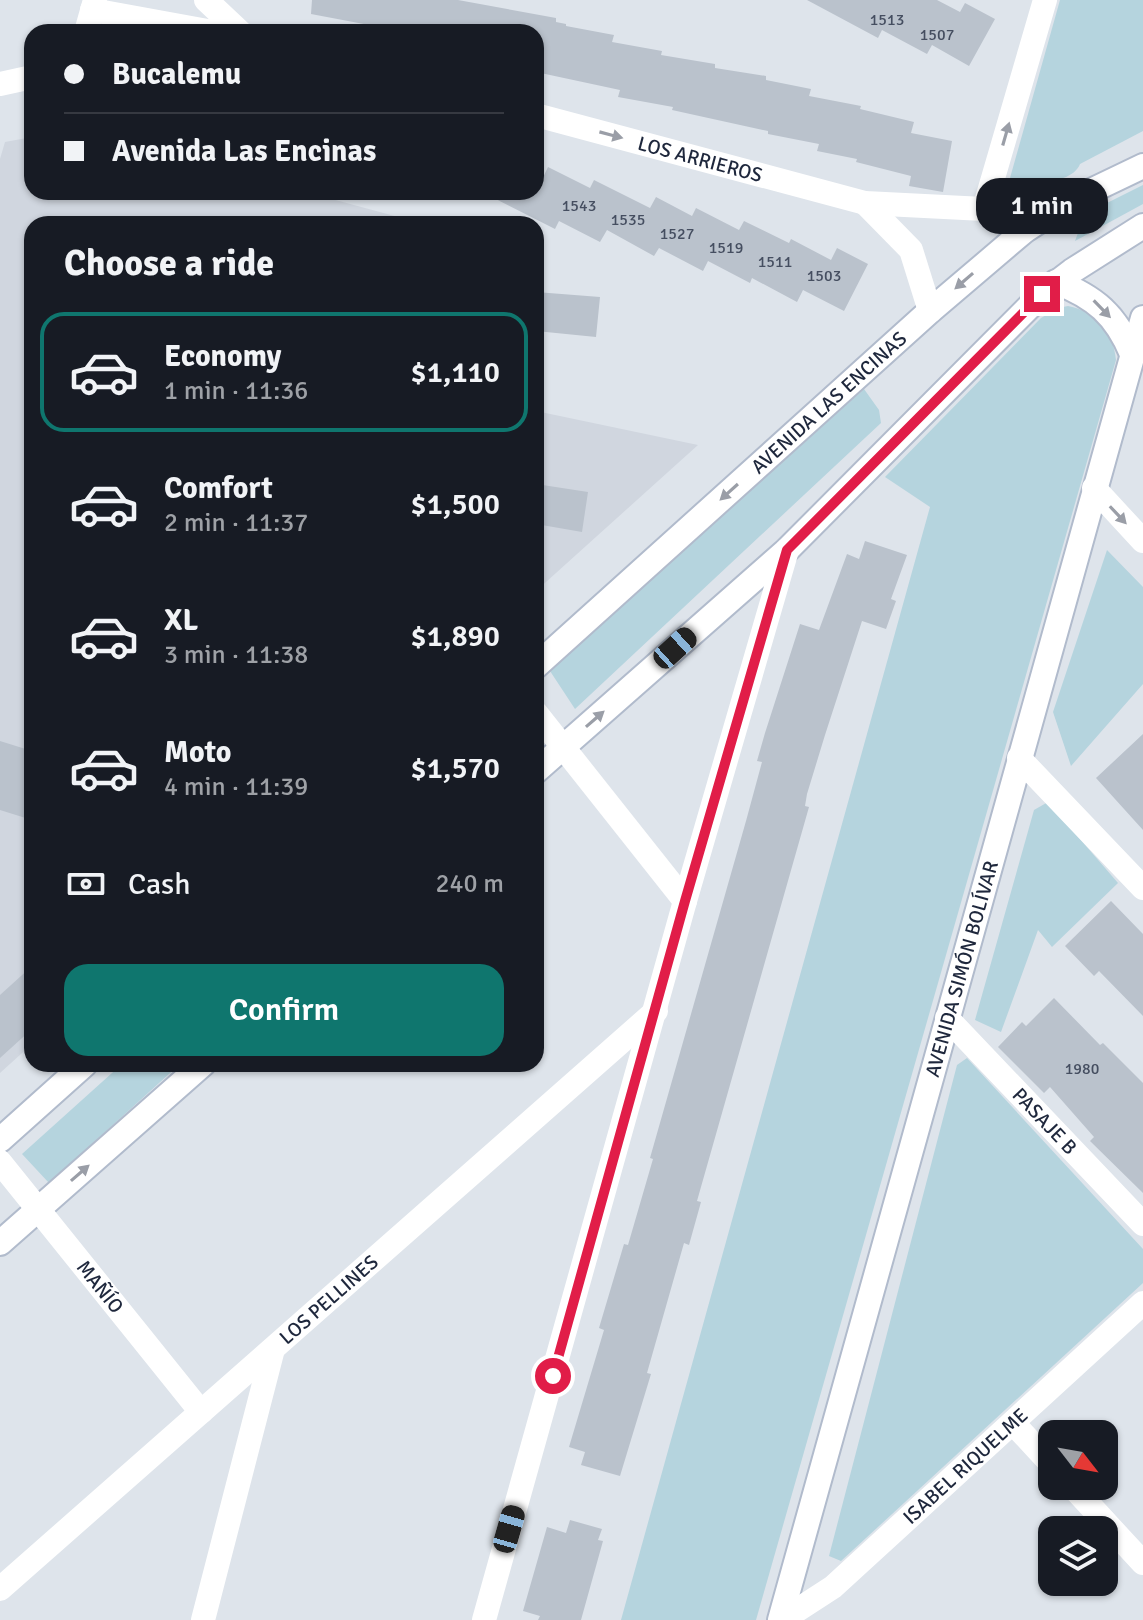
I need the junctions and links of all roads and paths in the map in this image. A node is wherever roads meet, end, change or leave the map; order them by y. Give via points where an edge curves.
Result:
1 (206, 0) edge
2 (1045, 0) edge
3 (91, 14) edge
4 (159, 24) edge
5 (232, 24) edge
6 (24, 79) edge
7 (0, 84) edge
8 (544, 117) edge
9 (1143, 166) edge
10 (865, 203) junction
11 (984, 209) junction
12 (1143, 226) edge
13 (1024, 231) junction
14 (1056, 282) junction
15 (930, 311) junction
16 (1143, 318) edge
17 (1132, 354) junction
18 (1094, 488) junction
19 (1143, 541) edge
20 (787, 550) junction
21 (544, 659) edge
22 (544, 723) edge
23 (563, 747) junction
24 (1019, 758) junction
25 (544, 764) edge
26 (1143, 888) edge
27 (685, 901) junction
28 (656, 1011) junction
29 (947, 1018) junction
30 (76, 1072) edge
31 (194, 1072) edge
32 (0, 1140) edge
33 (0, 1162) edge
34 (38, 1209) junction
35 (1143, 1224) edge
36 (0, 1243) edge
37 (1143, 1303) edge
38 (273, 1349) junction
39 (201, 1412) junction
40 (1013, 1423) junction
41 (1038, 1450) edge
42 (1085, 1500) edge
43 (1143, 1563) edge
44 (0, 1589) edge
45 (203, 1620) edge
46 (484, 1620) edge
47 (781, 1620) edge

1 - 5 street
11 -> 2 street
3 - 4 street
6 - 7 street
8 -> 10 street, LOS ARRIEROS
9 - 13 street, AVENIDA LAS ENCINAS via 1070,201
10 - 11 street, LOS ARRIEROS
10 - 15 street via 911,250
11 - 13 street, LOS ARRIEROS
12 - 14 street
13 -> 15 street, AVENIDA LAS ENCINAS
14 -> 17 street via 1097,302
14 - 20 street
15 -> 21 street, AVENIDA LAS ENCINAS
16 - 17 street, AVENIDA SIMÓN BOLÍVAR
17 - 18 street, AVENIDA SIMÓN BOLÍVAR
18 -> 19 street
18 - 24 street, AVENIDA SIMÓN BOLÍVAR
23 -> 20 street
20 - 27 street
22 - 23 street
23 - 25 street
23 - 27 street
24 - 26 street
24 - 29 street, AVENIDA SIMÓN BOLÍVAR
27 - 28 street
28 - 38 street, LOS PELLINES
28 - 46 street
29 - 35 street, PASAJE B
29 - 47 street, AVENIDA SIMÓN BOLÍVAR
30 - 32 street
34 -> 31 street
33 - 34 street, MAÑÍO
34 - 36 street
34 - 39 street, MAÑÍO
37 - 40 street, ISABEL RIQUELME
38 - 39 street, LOS PELLINES
38 - 45 street
39 - 44 street, LOS PELLINES
40 - 41 street
40 - 47 street, ISABEL RIQUELME via 833,1587
42 - 43 street

